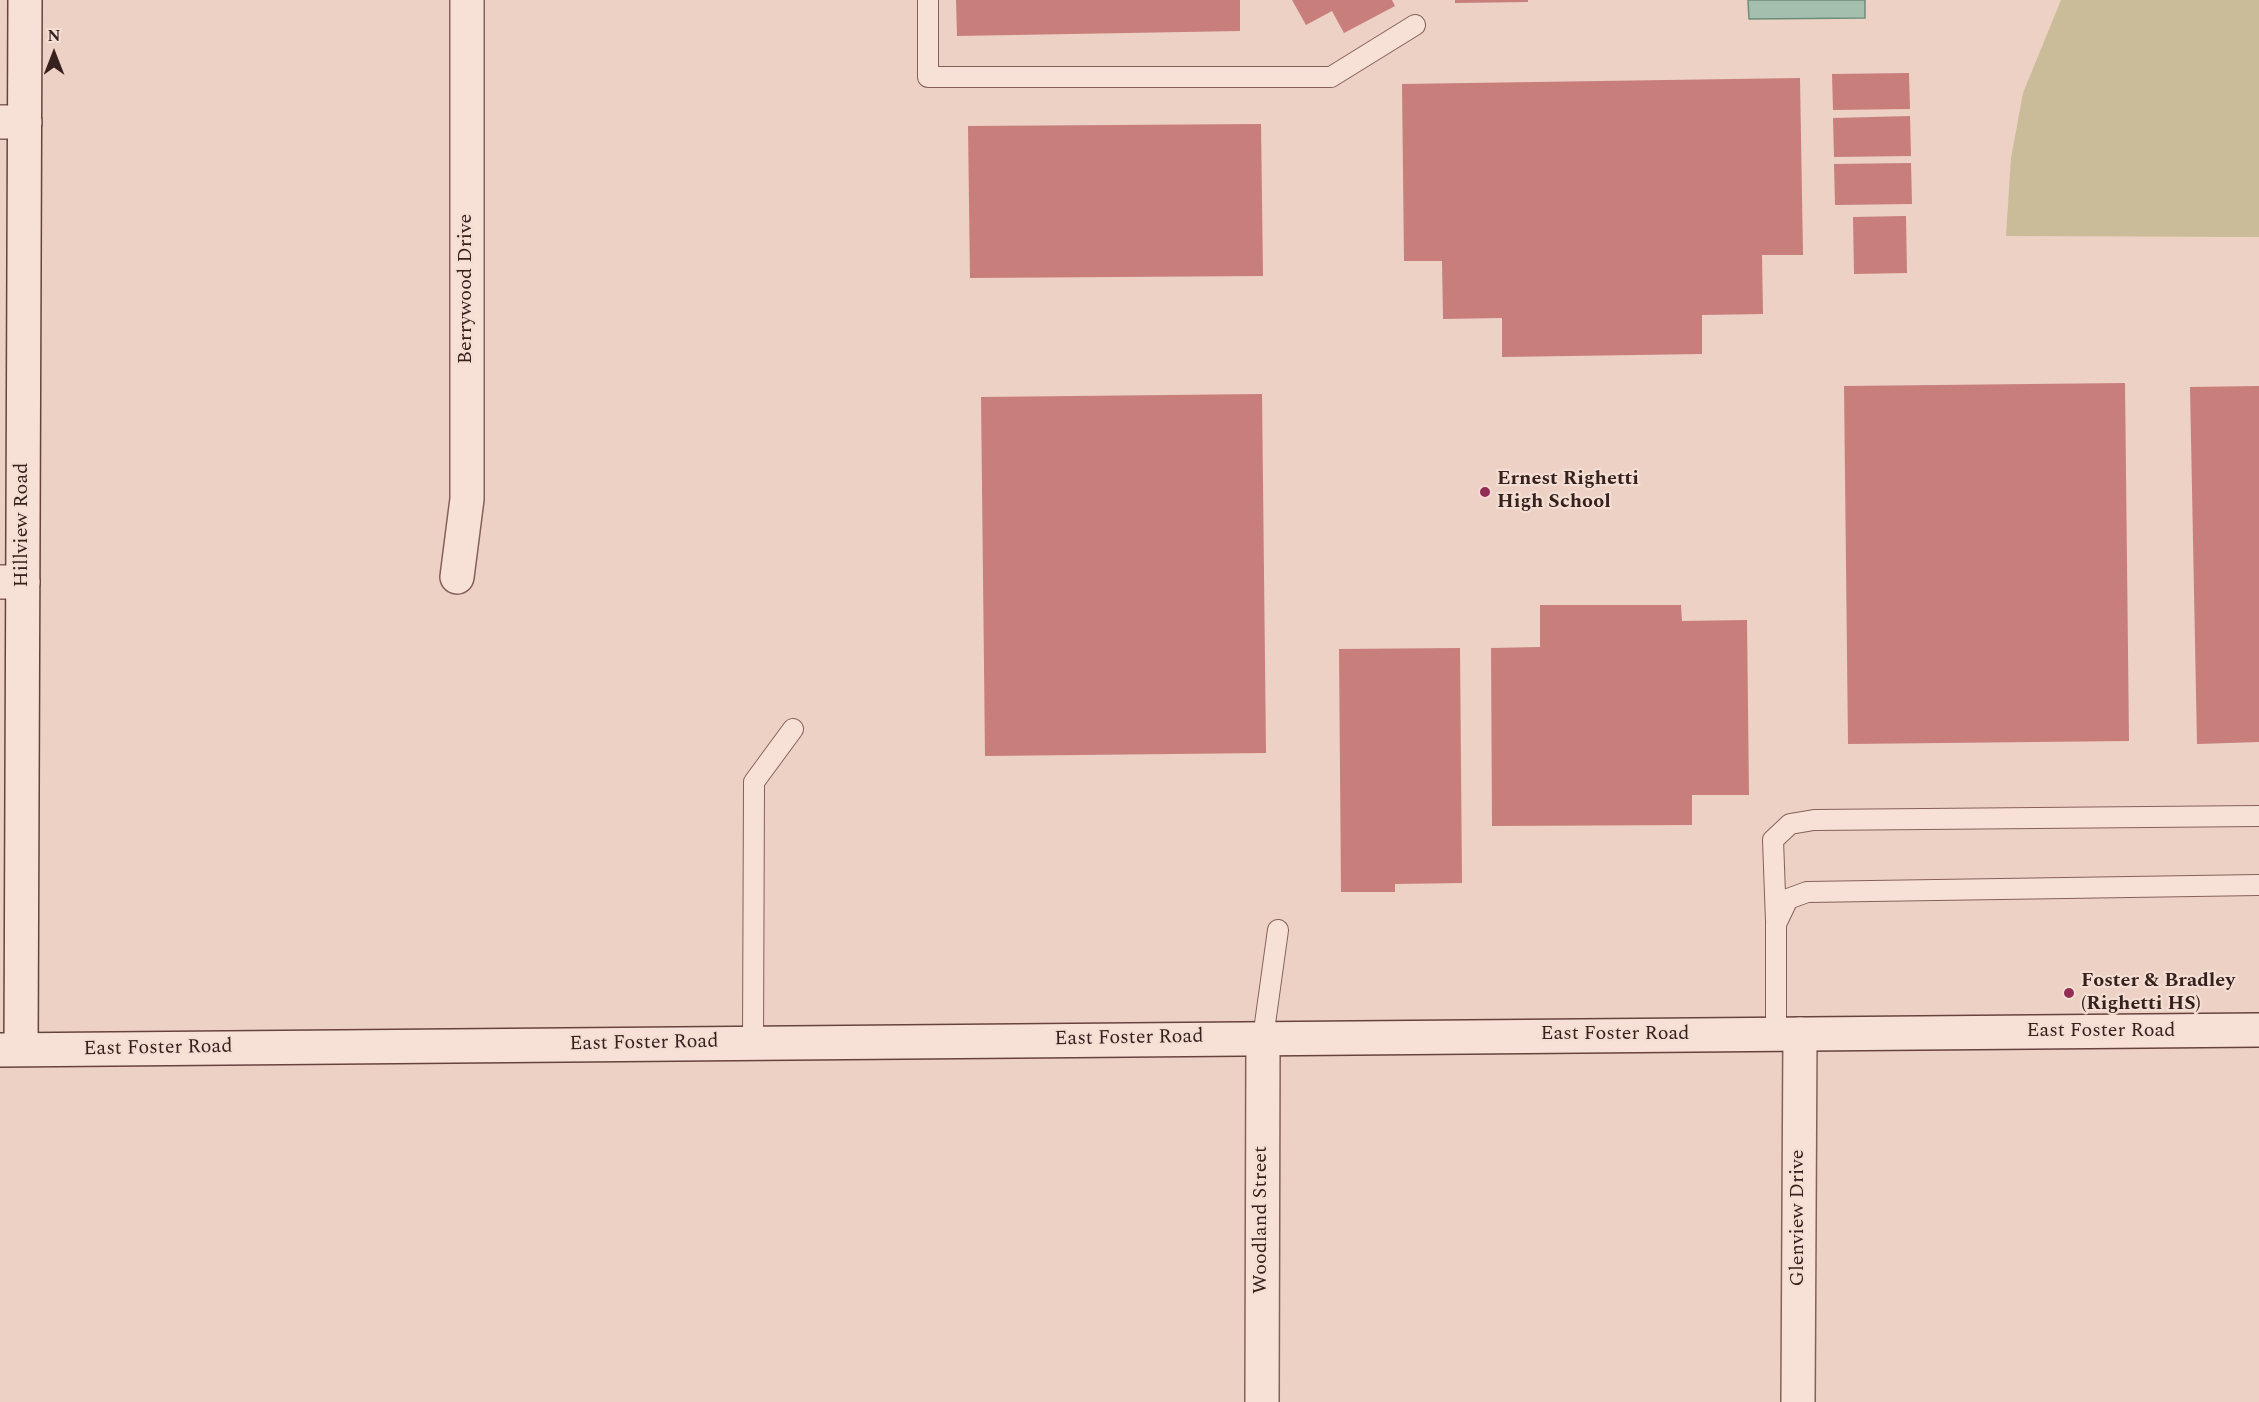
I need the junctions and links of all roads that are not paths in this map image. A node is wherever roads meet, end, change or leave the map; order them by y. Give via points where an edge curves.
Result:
1 (26, 0) edge
2 (467, 0) edge
3 (928, 0) edge
4 (1415, 25) dead end
5 (12, 122) edge
6 (457, 577) dead end
7 (11, 582) edge
8 (793, 729) dead end
9 (2259, 816) edge
10 (2259, 885) edge
11 (1776, 924) junction
12 (1278, 930) dead end
13 (2259, 1030) edge
14 (1788, 1034) junction
15 (1263, 1038) junction
16 (753, 1043) junction
17 (10, 1050) edge
18 (1262, 1402) edge
19 (1798, 1402) edge

1 - 5 street, Hillview Road
2 - 6 street, Berrywood Drive via 467,499
3 - 4 lane via 928,77 1331,77
5 - 7 street, Hillview Road
7 - 17 street, Hillview Road
8 - 16 lane via 754,782
9 - 11 lane via 1814,820 1790,824 1773,840
10 - 11 lane via 1807,892 1788,899
11 - 14 lane
12 - 15 lane
13 - 14 street, East Foster Road
14 - 15 street, East Foster Road
14 - 19 street, Glenview Drive
15 - 16 street, East Foster Road
15 - 18 street, Woodland Street
16 - 17 street, East Foster Road

